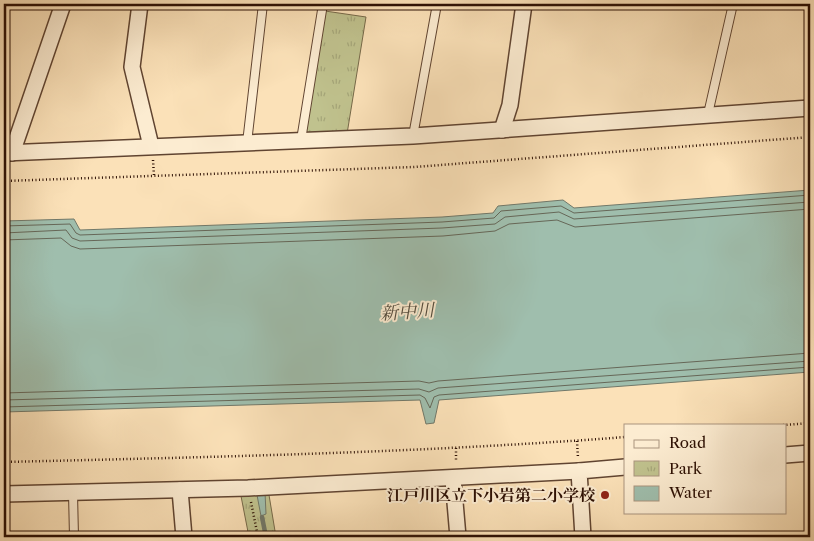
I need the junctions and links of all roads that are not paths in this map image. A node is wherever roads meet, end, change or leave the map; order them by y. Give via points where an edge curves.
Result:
1 (63, 4) edge
2 (140, 4) edge
3 (263, 4) edge
4 (323, 4) edge
5 (437, 4) edge
6 (524, 4) edge
7 (733, 4) edge
8 (810, 108) edge
9 (708, 114) junction
10 (502, 130) junction
11 (414, 136) junction
12 (301, 140) junction
13 (247, 143) junction
14 (152, 146) junction
15 (8, 153) edge
16 (810, 453) edge
17 (786, 455) edge
18 (624, 467) edge
19 (578, 468) junction
20 (453, 479) junction
21 (180, 490) junction
22 (73, 493) junction
23 (4, 494) edge
24 (74, 537) edge
25 (184, 537) edge
26 (458, 537) edge
27 (583, 537) edge

1 - 15 street
2 - 14 street via 132,67
3 - 13 lane
4 - 12 lane
5 - 11 lane
6 - 10 street via 510,105
7 - 9 lane
8 - 9 street
9 - 10 street
10 - 11 street
11 - 12 street
12 - 13 street
13 - 14 street
14 - 15 street
16 - 17 street
18 - 19 street
19 - 20 street
19 - 27 street
20 - 21 street
20 - 26 street
21 - 22 street
21 - 25 street
22 - 23 street
22 - 24 lane

